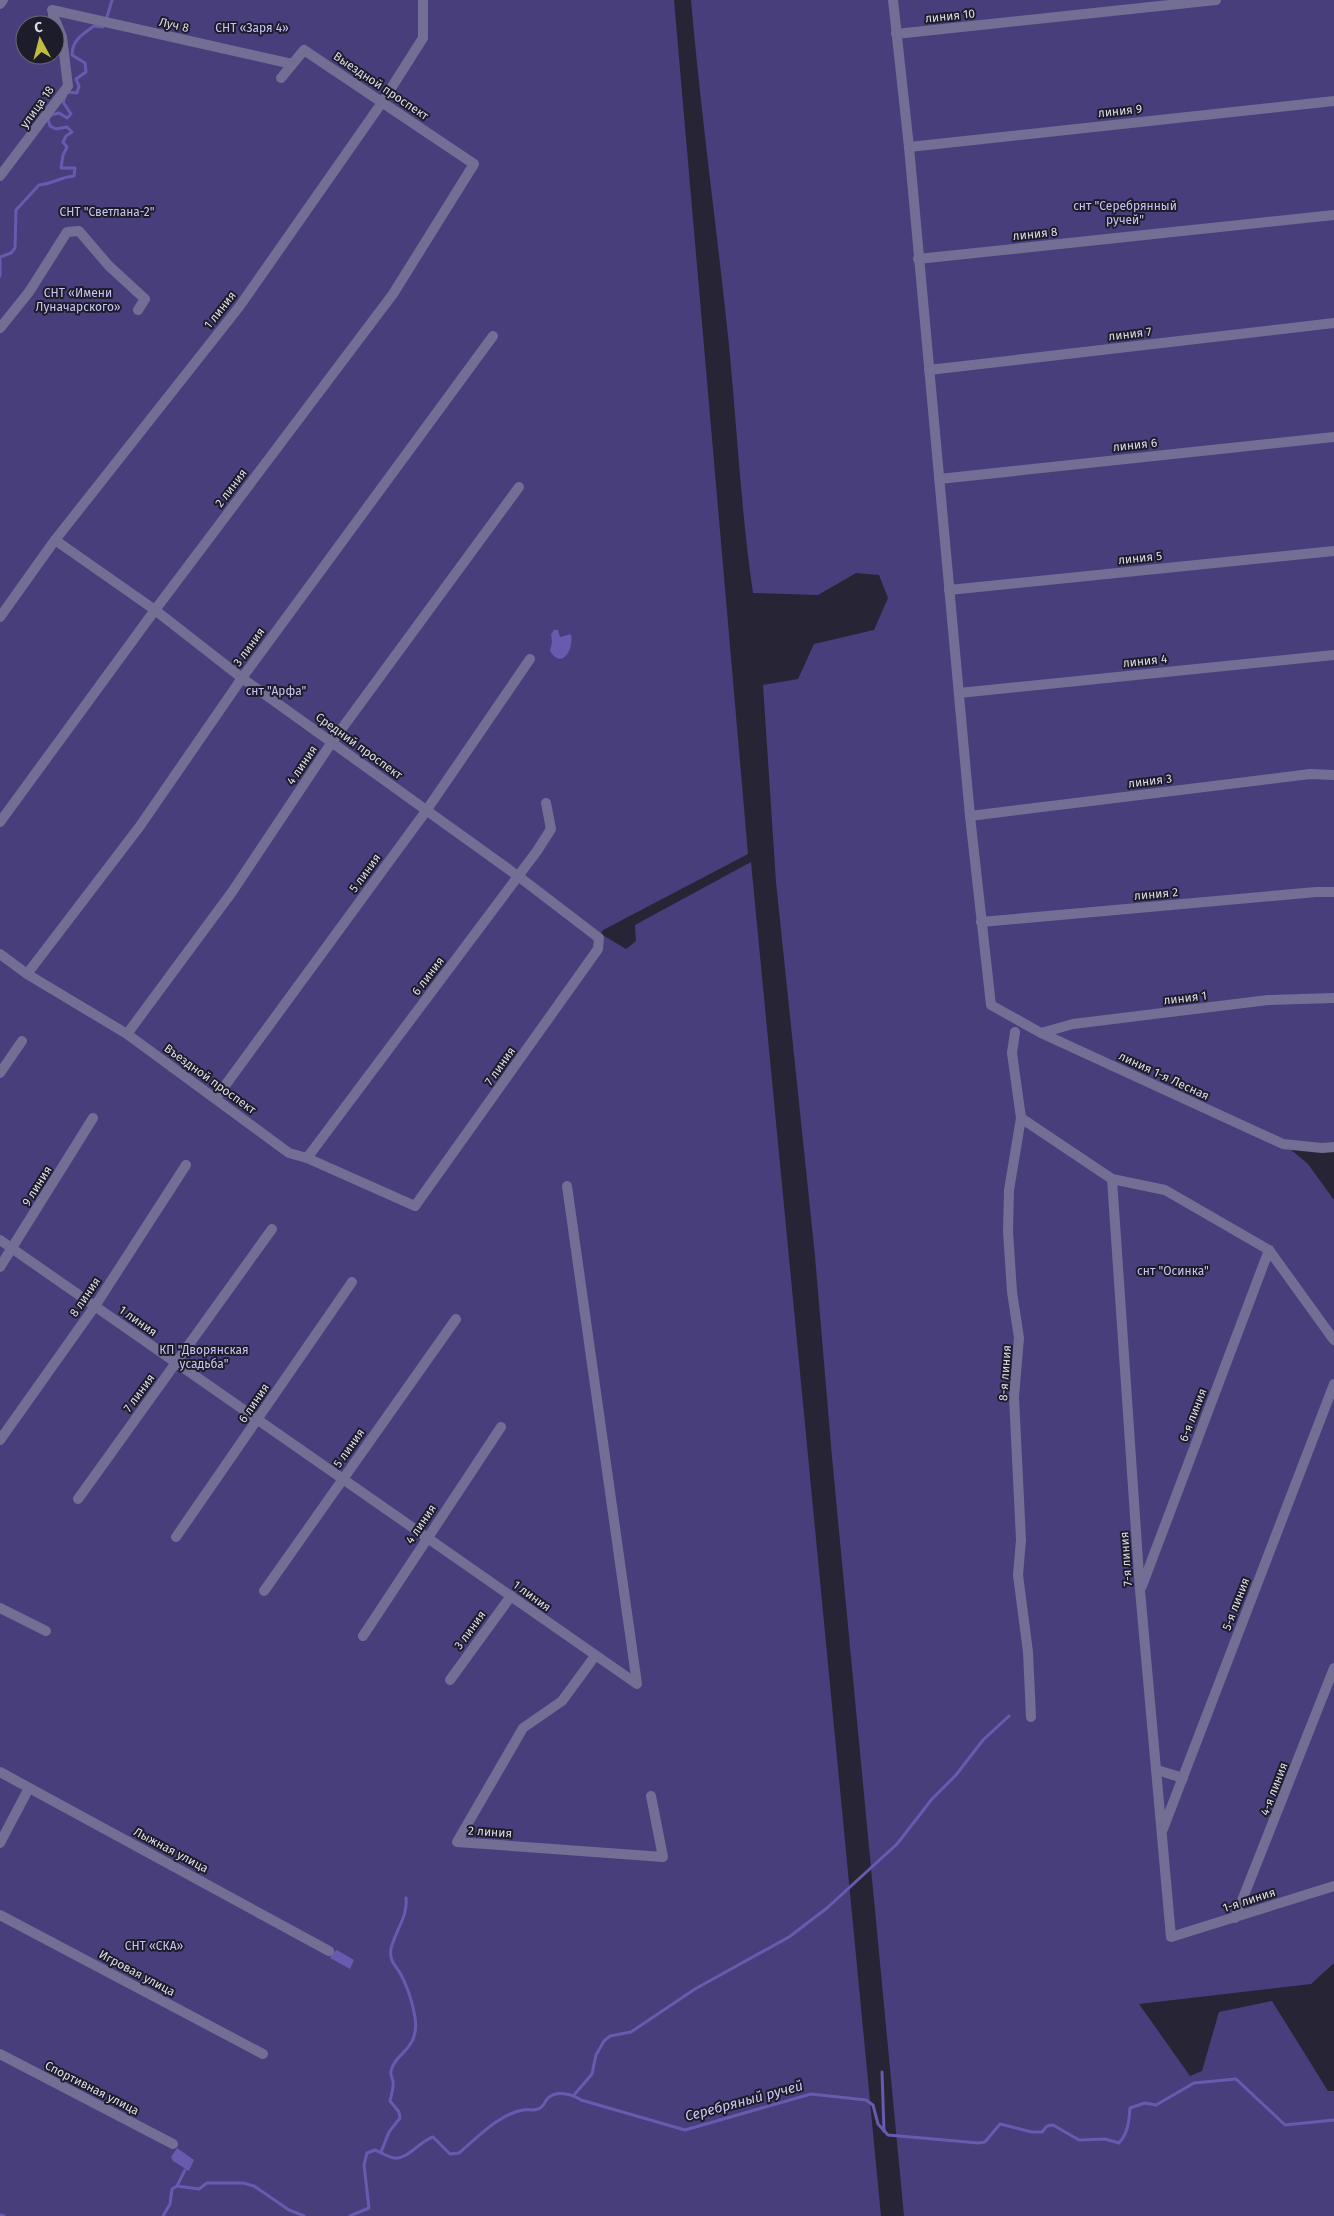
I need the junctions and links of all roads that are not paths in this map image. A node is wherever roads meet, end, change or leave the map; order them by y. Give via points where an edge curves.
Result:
1 (3, 0) edge
2 (422, 0) edge
3 (893, 0) edge
4 (1216, 0) edge
5 (0, 4) edge
6 (51, 10) edge
7 (896, 34) junction
8 (292, 64) junction
9 (281, 78) dead end
10 (383, 101) junction
11 (1334, 101) edge
12 (909, 147) junction
13 (474, 164) joint
14 (0, 176) edge
15 (1334, 214) edge
16 (918, 259) junction
17 (138, 310) dead end
18 (1334, 323) edge
19 (0, 328) edge
20 (493, 336) dead end
21 (929, 370) junction
22 (1334, 437) edge
23 (939, 479) junction
24 (518, 487) dead end
25 (55, 540) junction
26 (1334, 551) edge
27 (949, 590) junction
28 (155, 610) junction
29 (0, 617) edge
30 (1334, 655) edge
31 (530, 659) dead end
32 (242, 678) junction
33 (959, 692) junction
34 (332, 742) junction
35 (1334, 775) edge
36 (546, 803) dead end
37 (426, 811) junction
38 (970, 816) junction
39 (0, 822) edge
40 (518, 876) junction
41 (1334, 892) edge
42 (981, 922) junction
43 (599, 938) joint
44 (0, 954) edge
45 (28, 974) junction
46 (1334, 998) edge
47 (1016, 1032) dead end
48 (1041, 1033) junction
49 (127, 1034) junction
50 (22, 1041) dead end
51 (0, 1074) edge
52 (216, 1098) junction
53 (93, 1118) dead end
54 (1021, 1118) junction
55 (1334, 1147) edge
56 (307, 1158) junction
57 (186, 1165) dead end
58 (1112, 1179) junction
59 (567, 1186) dead end
60 (415, 1206) joint
61 (272, 1229) dead end
62 (0, 1240) edge
63 (12, 1249) junction
64 (1269, 1250) junction
65 (0, 1266) edge
66 (352, 1282) dead end
67 (95, 1306) junction
68 (456, 1319) dead end
69 (1334, 1340) edge
70 (176, 1363) junction
71 (1334, 1384) edge
72 (258, 1420) junction
73 (501, 1427) dead end
74 (0, 1440) edge
75 (342, 1478) junction
76 (78, 1499) dead end
77 (176, 1537) dead end
78 (427, 1537) junction
79 (1140, 1590) junction
80 (264, 1591) dead end
81 (511, 1596) junction
82 (0, 1608) edge
83 (46, 1630) dead end
84 (363, 1636) dead end
85 (595, 1656) junction
86 (1334, 1668) edge
87 (450, 1680) dead end
88 (1030, 1717) dead end
89 (1156, 1770) junction
90 (0, 1772) edge
91 (1183, 1778) junction
92 (29, 1788) junction
93 (650, 1796) dead end
94 (1162, 1832) junction
95 (0, 1842) edge
96 (1334, 1886) edge
97 (0, 1915) edge
98 (1235, 1918) junction
99 (1171, 1937) joint
100 (329, 1951) dead end
101 (0, 2054) edge
102 (263, 2054) dead end
103 (173, 2144) dead end

1 - 5 street
2 - 10 street, 1 линия via 423,38
3 - 7 street
4 - 7 street, линия 10
6 - 8 street, Луч 8
6 - 14 street, улица 18 via 62,37 68,86
7 - 12 street
8 - 9 street, Выездной проспект
8 - 10 street, Выездной проспект via 304,50
10 - 13 street, Выездной проспект
10 - 25 street, 1 линия via 239,307
11 - 12 street, линия 9
12 - 16 street
13 - 28 street, 2 линия via 393,294
15 - 16 street, линия 8
16 - 21 street
17 - 19 street via 145,299 109,266 79,231 67,232 29,292
18 - 21 street, линия 7
20 - 32 street, 3 линия
21 - 23 street
22 - 23 street, линия 6
23 - 27 street
24 - 34 street, 4 линия
25 - 28 street, Средний проспект
25 - 29 street, 1 линия
26 - 27 street, линия 5
27 - 33 street
28 - 32 street, Средний проспект
28 - 39 street, 2 линия
30 - 33 street, линия 4
31 - 37 street, 5 линия
32 - 34 street, Средний проспект
32 - 45 street, 3 линия via 140,826
33 - 38 street
34 - 37 street, Средний проспект
34 - 49 street, 4 линия via 232,892
35 - 38 street, линия 3 via 1310,774
36 - 40 street, 6 линия via 551,829
37 - 40 street, Средний проспект
37 - 52 street, 5 линия
38 - 42 street
40 - 43 street, Средний проспект
40 - 56 street, 6 линия
41 - 42 street, линия 2
42 - 48 street, линия 1-я Лесная via 991,1005
43 - 60 street, 7 линия via 598,949
44 - 45 street, Въездной проспект
45 - 49 street, Въездной проспект
46 - 48 street, линия 1 via 1268,1000 1073,1024
47 - 54 street, 8-я линия via 1012,1054
48 - 55 street, линия 1-я Лесная via 1283,1144
49 - 52 street, Въездной проспект
50 - 51 street
52 - 56 street, Въездной проспект via 289,1152
53 - 63 street, 9 линия
54 - 58 street
54 - 88 street, 8-я линия via 1010,1190 1008,1231 1012,1292 1020,1338 1014,1397 1021,1540 1018,1575 1028,1652
56 - 60 street, Въездной проспект
57 - 67 street, 8 линия
58 - 64 street via 1166,1190
58 - 79 street, 7-я линия
59 - 85 street, 1 линия via 637,1684
61 - 70 street, 7 линия
62 - 63 street, 1 линия
63 - 65 street, 9 линия
63 - 67 street, 1 линия
64 - 69 street
64 - 79 street, 6-я линия
66 - 72 street, 6 линия
67 - 70 street, 1 линия
67 - 74 street, 8 линия
68 - 75 street, 5 линия
70 - 72 street, 1 линия
70 - 76 street, 7 линия
71 - 91 street, 5-я линия
72 - 75 street, 1 линия
72 - 77 street, 6 линия
73 - 78 street, 4 линия
75 - 78 street, 1 линия
75 - 80 street, 5 линия
78 - 81 street, 1 линия
78 - 84 street, 4 линия
79 - 89 street, 7-я линия
81 - 85 street, 1 линия
81 - 87 street, 3 линия
82 - 83 street
85 - 93 street, 2 линия via 562,1700 523,1728 457,1842 663,1857
86 - 98 street, 4-я линия
89 - 91 street
89 - 94 street, 7-я линия
90 - 92 street, Лыжная улица
91 - 94 street, 5-я линия
92 - 95 street
92 - 100 street, Лыжная улица
94 - 99 street, 7-я линия
96 - 98 street, 1-я линия
97 - 102 street, Игровая улица
98 - 99 street, 1-я линия
101 - 103 street, Спортивная улица

